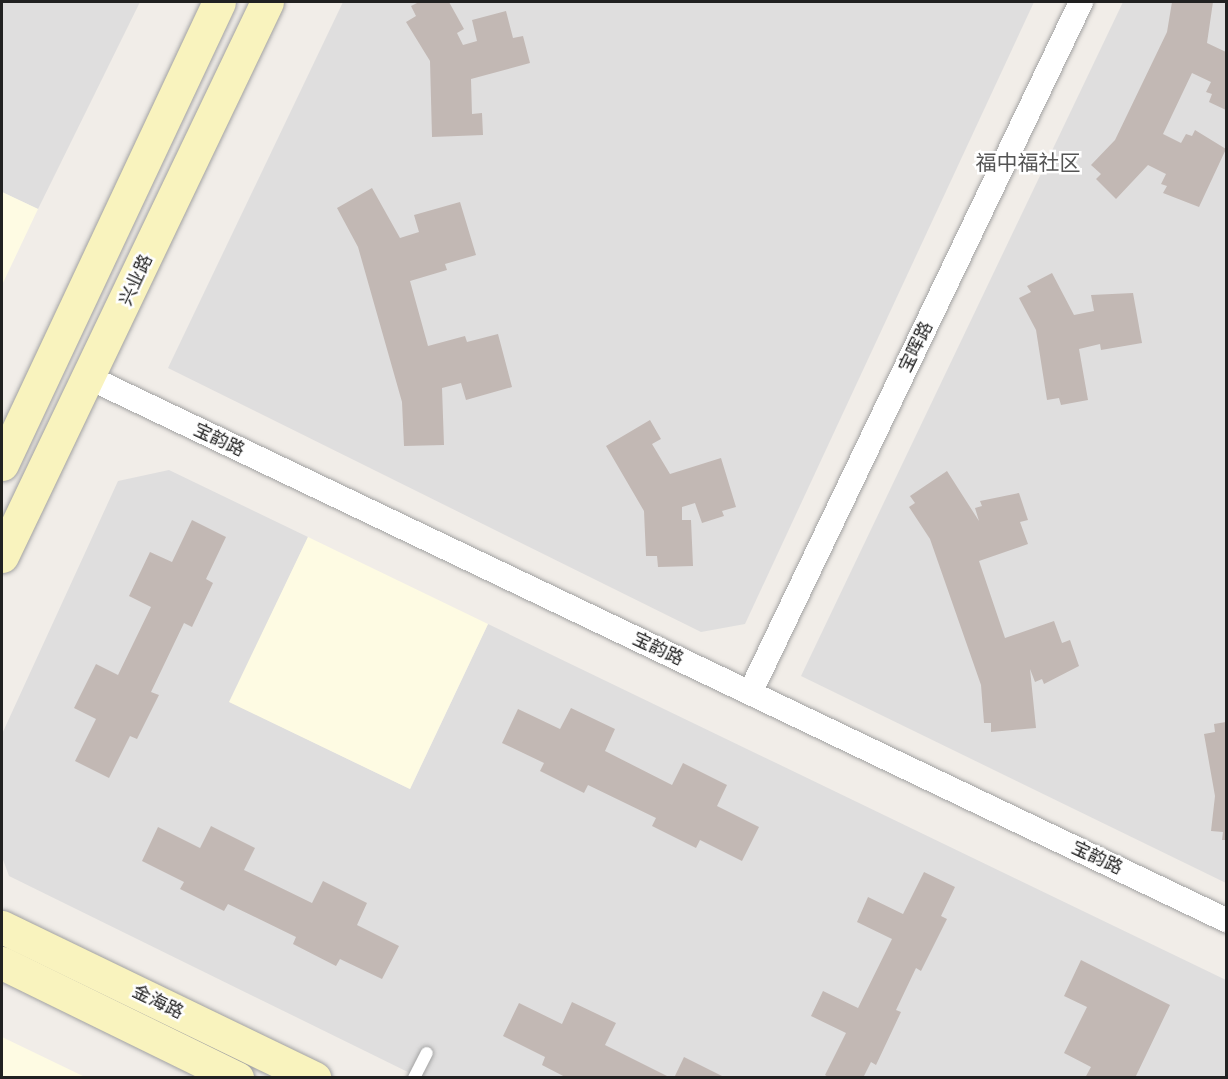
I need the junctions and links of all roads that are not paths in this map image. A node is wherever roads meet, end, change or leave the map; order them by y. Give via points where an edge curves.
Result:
1 (219, 2) edge
2 (267, 2) edge
3 (1081, 2) edge
4 (90, 378) junction
5 (2, 464) edge
6 (2, 556) edge
7 (750, 693) junction
8 (1227, 920) edge
9 (2, 927) edge
10 (2, 963) edge
11 (426, 1053) dead end
12 (237, 1077) edge
13 (314, 1077) edge
14 (414, 1077) edge

1 - 5 main road
2 - 4 main road, 兴业路
3 - 7 street, 宝晖路
4 - 6 main road, 兴业路
4 - 7 street, 宝韵路
7 - 8 street, 宝韵路
9 - 13 main road, 金海路
10 - 12 main road, 金海路
11 - 14 lane

